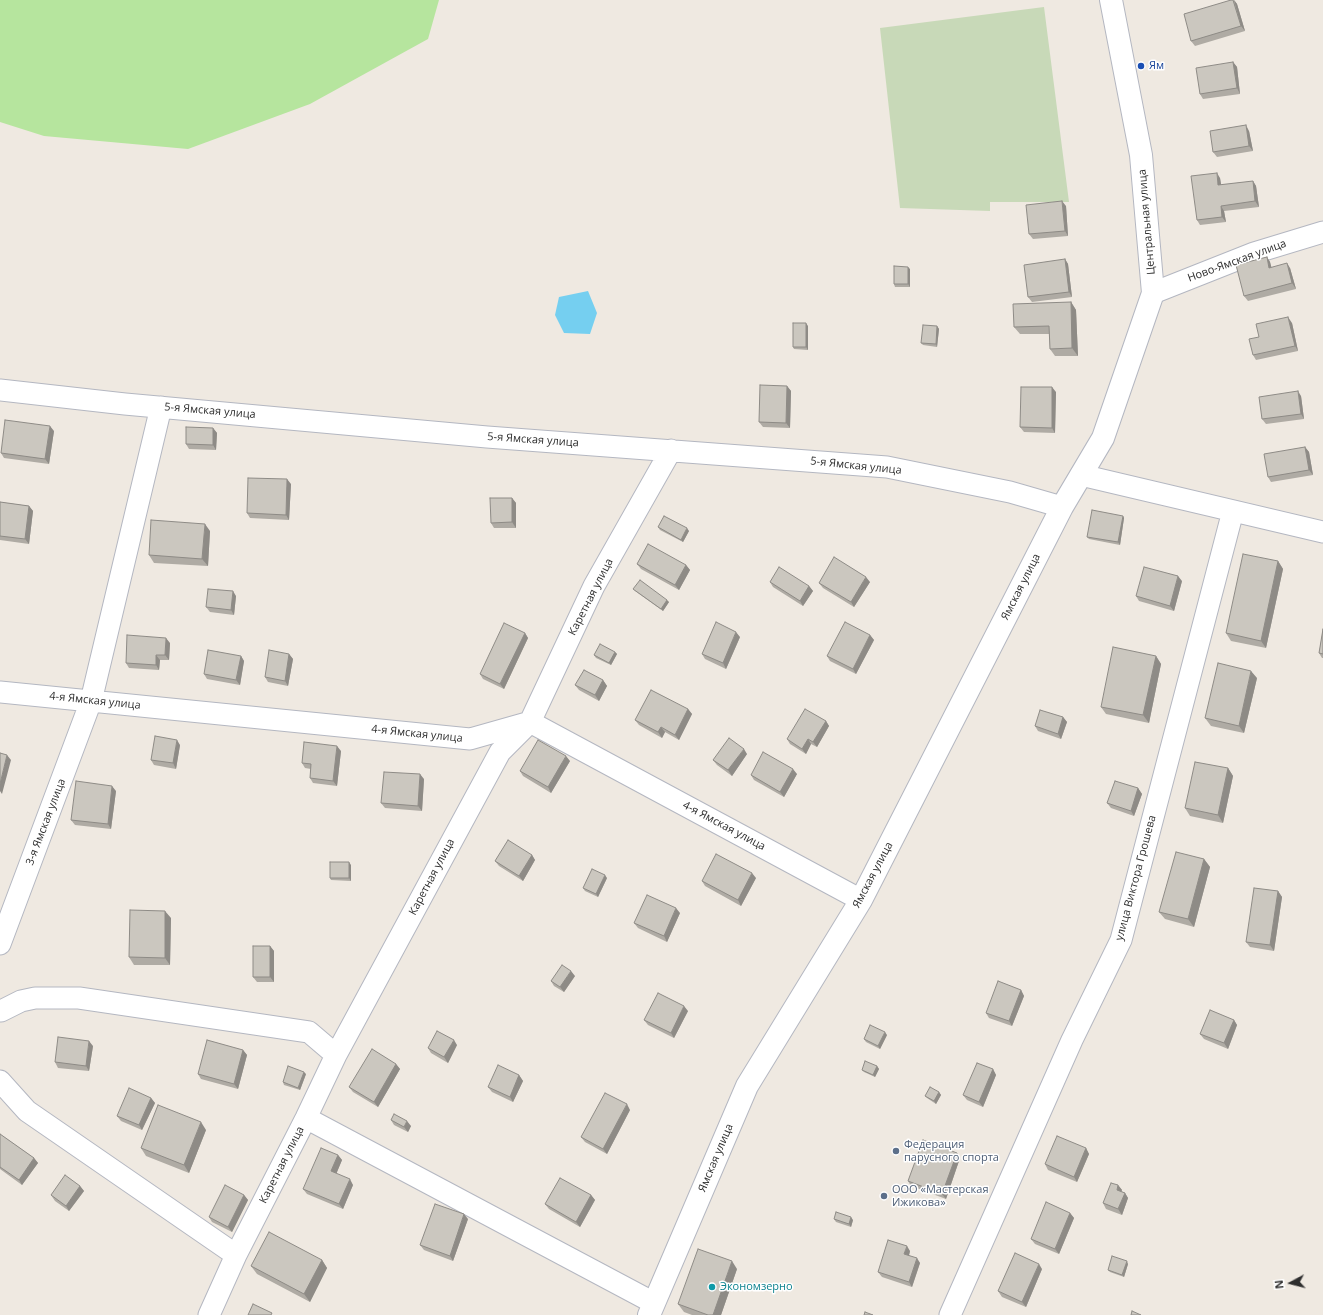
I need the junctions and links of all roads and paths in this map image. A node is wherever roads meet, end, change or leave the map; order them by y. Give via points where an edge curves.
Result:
1 (1110, 0) edge
2 (1323, 232) edge
3 (1152, 293) junction
4 (0, 390) edge
5 (161, 407) junction
6 (1103, 438) joint
7 (671, 450) junction
8 (1081, 475) junction
9 (1062, 507) junction
10 (1233, 511) junction
11 (1323, 532) edge
12 (0, 692) edge
13 (91, 701) junction
14 (530, 722) junction
15 (861, 900) junction
16 (0, 944) edge
17 (0, 1010) edge
18 (336, 1055) junction
19 (0, 1081) edge
20 (306, 1118) junction
21 (236, 1255) junction
22 (652, 1309) edge
23 (209, 1315) edge
24 (950, 1315) edge

1 - 3 street, Центральная улица via 1141,155
2 - 3 street, Ново-Ямская улица via 1254,253
3 - 6 street, Центральная улица
4 - 5 street, 5-я Ямская улица
5 - 7 street, 5-я Ямская улица via 487,437
5 - 13 street, 3-я Ямская улица
6 - 8 street, Ямская улица
7 - 9 street, 5-я Ямская улица via 887,467 1010,492
7 - 14 street, Каретная улица via 594,586
8 - 9 street, Ямская улица
8 - 10 street
9 - 15 street, Ямская улица
10 - 11 street
10 - 24 street, улица Виктора Грошева via 1121,940 1072,1040
12 - 13 street, 4-я Ямская улица
13 - 14 street, 4-я Ямская улица via 470,739
13 - 16 street, 3-я Ямская улица
14 - 15 street, 4-я Ямская улица
14 - 18 street, Каретная улица via 500,752
15 - 22 street, Ямская улица via 747,1086
17 - 18 street via 35,998 79,998 309,1032
18 - 20 street, Каретная улица
19 - 21 street via 27,1112
20 - 21 street, Каретная улица
20 - 22 street
21 - 23 street, Каретная улица

